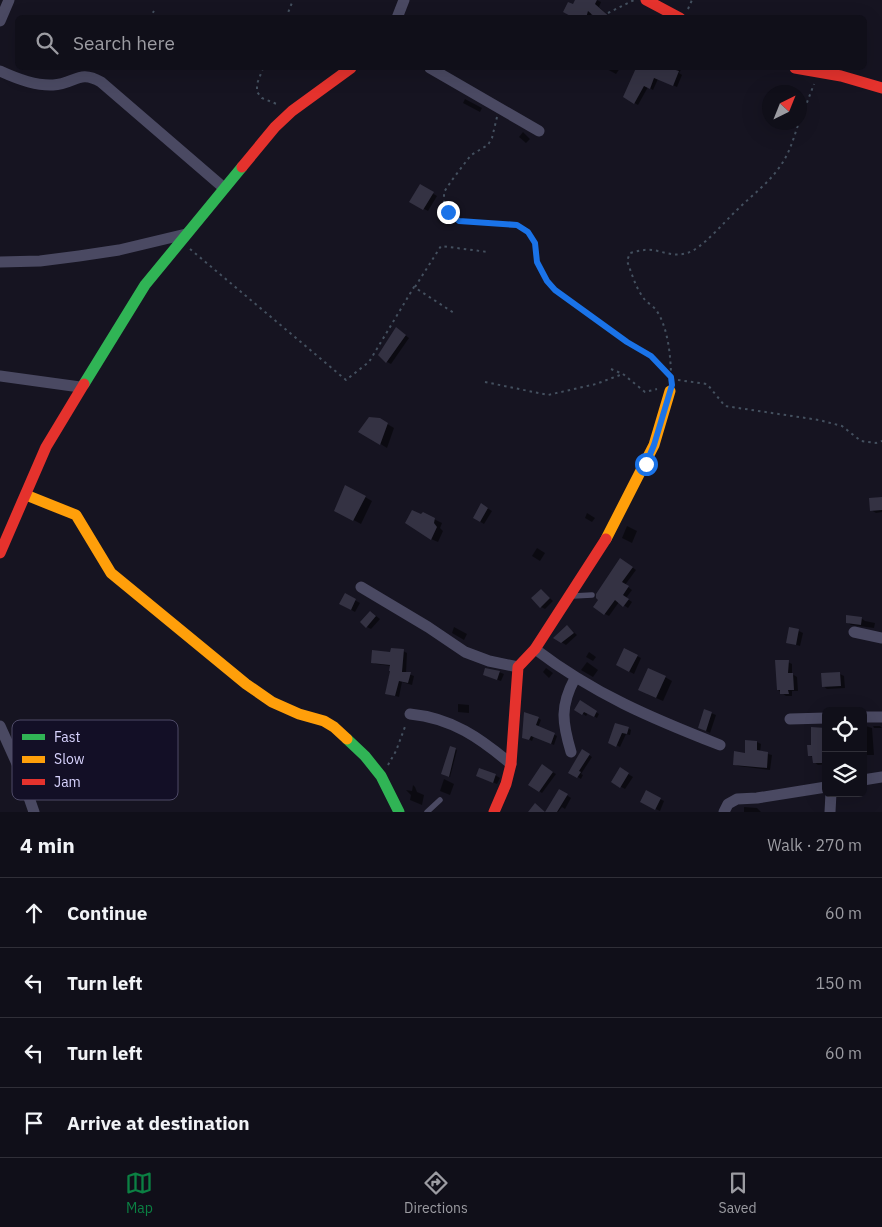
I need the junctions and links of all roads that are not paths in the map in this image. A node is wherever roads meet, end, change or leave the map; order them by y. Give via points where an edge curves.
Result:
1 (9, 0) edge
2 (404, 0) edge
3 (646, 0) edge
4 (397, 15) edge
5 (674, 15) edge
6 (0, 20) edge
7 (0, 70) edge
8 (348, 70) edge
9 (434, 70) edge
10 (805, 70) edge
11 (882, 88) edge
12 (539, 131) dead end
13 (224, 188) junction
14 (183, 238) junction
15 (0, 262) edge
16 (0, 376) edge
17 (80, 387) junction
18 (670, 391) road end
19 (26, 495) junction
20 (0, 551) edge
21 (361, 587) dead end
22 (592, 594) dead end
23 (568, 596) junction
24 (854, 632) dead end
25 (882, 638) edge
26 (535, 649) junction
27 (518, 667) junction
28 (575, 678) junction
29 (410, 714) road end
30 (867, 717) edge
31 (882, 717) edge
32 (822, 718) edge
33 (790, 719) dead end
34 (0, 726) edge
35 (720, 746) dead end
36 (571, 752) dead end
37 (12, 753) edge
38 (511, 764) junction
39 (882, 777) edge
40 (867, 779) edge
41 (822, 788) edge
42 (831, 797) edge
43 (30, 800) edge
44 (440, 800) dead end
45 (34, 812) edge
46 (399, 812) edge
47 (427, 812) edge
48 (494, 812) edge
49 (724, 812) edge
50 (830, 812) edge

1 - 6 street
2 - 4 street
3 - 5 street
7 - 13 street via 52,85 85,76 93,77
8 - 13 street via 275,127
9 - 12 street
10 - 11 street
13 - 14 street
14 - 15 street via 40,261
14 - 17 street via 145,285
16 - 17 street
17 - 19 street via 46,447
18 - 23 street via 646,464 609,535
19 - 20 street
19 - 46 street via 76,516 111,573 246,684 272,702 334,727 381,776
21 - 27 street via 465,652
22 - 23 lane
23 - 26 street
24 - 25 street
26 - 27 street
26 - 28 street
27 - 38 street
28 - 35 street via 634,710
28 - 36 street via 567,692 563,710
29 - 38 street via 440,720 464,730
30 - 31 street
32 - 33 street
34 - 37 street
38 - 48 street
39 - 40 street
41 - 49 street via 737,799 728,804
42 - 50 street
43 - 45 street
44 - 47 lane

